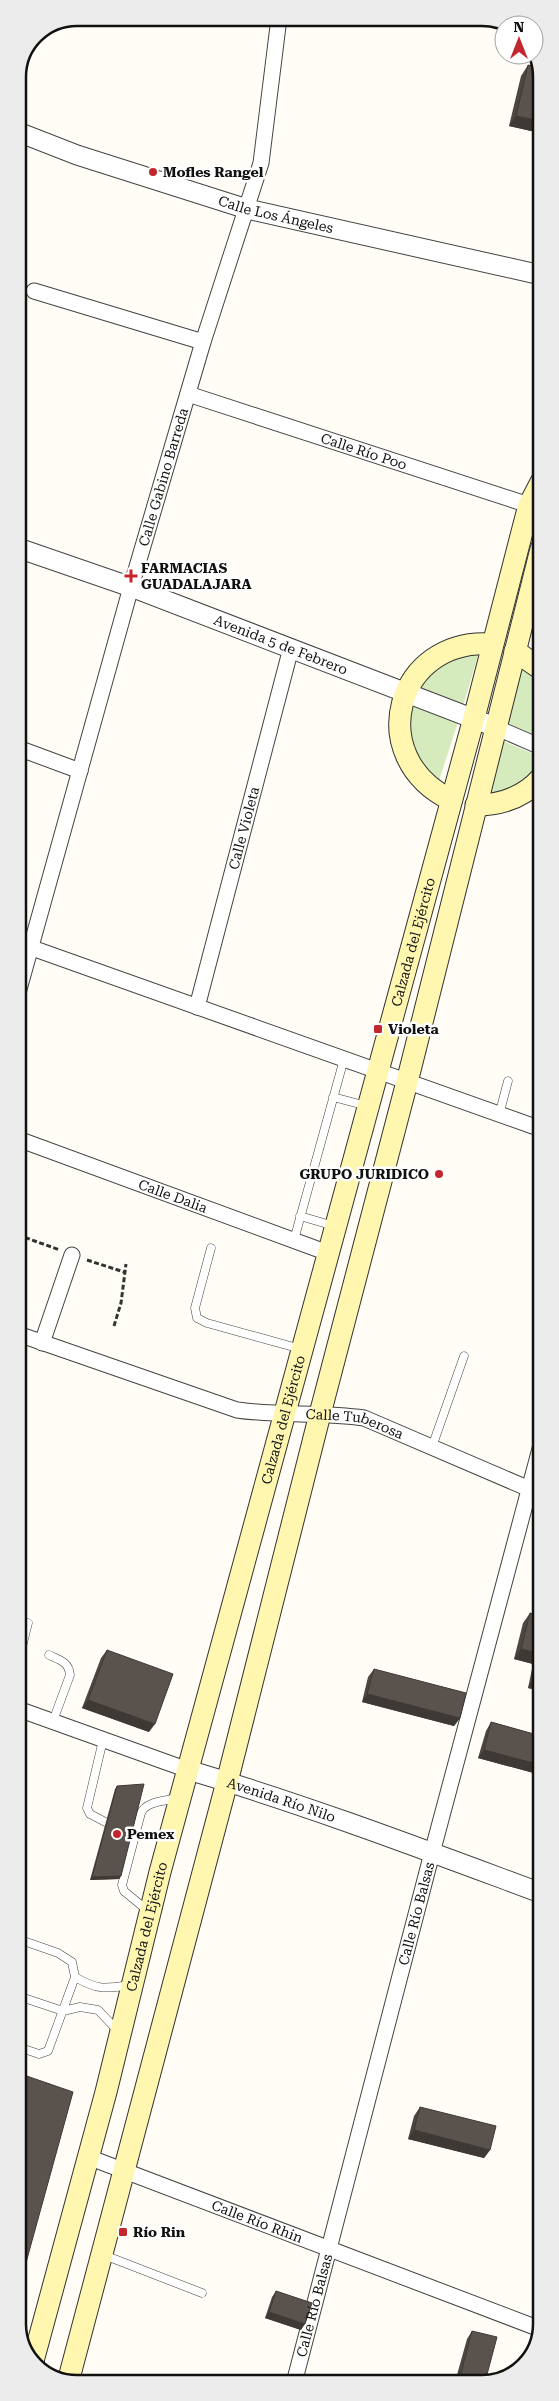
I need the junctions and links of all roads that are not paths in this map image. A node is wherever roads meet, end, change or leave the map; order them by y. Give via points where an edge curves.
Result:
1 (277, 26) edge
2 (26, 135) edge
3 (247, 209) junction
4 (533, 270) edge
5 (34, 291) dead end
6 (203, 342) junction
7 (188, 394) junction
8 (533, 506) edge
9 (533, 513) edge
10 (26, 551) edge
11 (533, 582) edge
12 (131, 587) junction
13 (492, 644) junction
14 (291, 648) junction
15 (516, 651) junction
16 (533, 663) edge
17 (406, 692) junction
18 (474, 718) junction
19 (495, 728) junction
20 (533, 744) edge
21 (26, 751) edge
22 (80, 771) junction
23 (533, 785) edge
24 (451, 800) junction
25 (476, 805) junction
26 (26, 940) edge
27 (26, 947) edge
28 (197, 1007) junction
29 (344, 1059) junction
30 (376, 1071) junction
31 (508, 1081) dead end
32 (407, 1082) junction
33 (333, 1097) junction
34 (367, 1106) junction
35 (499, 1115) junction
36 (533, 1127) edge
37 (26, 1142) edge
38 (300, 1216) junction
39 (335, 1226) junction
40 (294, 1240) junction
41 (211, 1248) dead end
42 (328, 1253) junction
43 (72, 1255) dead end
44 (26, 1337) edge
45 (42, 1343) junction
46 (301, 1349) junction
47 (464, 1356) dead end
48 (283, 1414) junction
49 (320, 1414) junction
50 (432, 1447) junction
51 (533, 1490) edge
52 (533, 1501) edge
53 (28, 1623) dead end
54 (26, 1631) edge
55 (49, 1655) dead end
56 (26, 1712) edge
57 (53, 1721) junction
58 (103, 1740) junction
59 (188, 1770) junction
60 (227, 1782) junction
61 (180, 1798) junction
62 (127, 1833) junction
63 (432, 1853) junction
64 (533, 1890) edge
65 (150, 1912) junction
66 (26, 1942) edge
67 (75, 1976) junction
68 (132, 1985) junction
69 (26, 1999) edge
70 (63, 2011) junction
71 (119, 2032) junction
72 (26, 2050) edge
73 (88, 2157) junction
74 (124, 2171) junction
75 (330, 2249) junction
76 (102, 2254) junction
77 (202, 2294) dead end
78 (533, 2326) edge
79 (35, 2352) edge
80 (70, 2374) edge
81 (296, 2375) edge

1 - 3 street, Calle Gabino Barreda via 262,163
2 - 3 street, Calle Los Ángeles via 77,155
3 - 4 street, Calle Los Ángeles
3 - 6 street, Calle Gabino Barreda
5 - 6 street
6 - 7 street, Calle Gabino Barreda
7 - 8 street, Calle Río Poo
7 - 12 street, Calle Gabino Barreda
9 - 13 main road, Calzada del Ejército
10 - 12 street, Avenida 5 de Febrero
11 - 15 main road, Calzada del Ejército
12 - 14 street, Avenida 5 de Febrero
12 - 22 street, Calle Gabino Barreda
13 - 17 main road via 460,646 439,654 423,667
13 - 18 main road, Calzada del Ejército
14 - 17 street, Avenida 5 de Febrero
14 - 28 street, Calle Violeta
15 - 16 main road
15 - 19 main road, Calzada del Ejército
17 - 18 street, Avenida 5 de Febrero
17 - 24 main road via 400,716 400,738 406,758 418,776 437,793
18 - 19 street, Avenida 5 de Febrero
18 - 24 main road, Calzada del Ejército
19 - 20 street, Avenida 5 de Febrero
19 - 25 main road, Calzada del Ejército
21 - 22 street
22 - 26 street, Calle Gabino Barreda
23 - 25 main road via 521,795 501,803
24 - 30 main road, Calzada del Ejército
25 - 32 main road, Calzada del Ejército
27 - 28 street
28 - 29 street
29 - 30 street
29 - 33 lane
30 - 32 street
30 - 34 main road, Calzada del Ejército
31 - 35 lane
32 - 35 street
32 - 49 main road, Calzada del Ejército
33 - 34 lane
33 - 38 lane
34 - 39 main road, Calzada del Ejército
35 - 36 street
37 - 40 street, Calle Dalia
38 - 39 lane
38 - 40 lane
39 - 42 main road, Calzada del Ejército
40 - 42 street, Calle Dalia
41 - 46 lane via 195,1308 198,1318
42 - 46 main road, Calzada del Ejército
43 - 45 street
44 - 45 street, Calle Tuberosa
45 - 48 street, Calle Tuberosa via 236,1410
46 - 48 main road, Calzada del Ejército
47 - 50 lane
48 - 49 street, Calle Tuberosa
48 - 59 main road, Calzada del Ejército
49 - 50 street, Calle Tuberosa via 364,1418
49 - 60 main road, Calzada del Ejército
50 - 51 street, Calle Tuberosa
52 - 63 street, Calle Río Balsas
53 - 54 lane
55 - 57 lane via 67,1663 70,1675
56 - 57 street, Avenida Río Nilo
57 - 58 street, Avenida Río Nilo
58 - 59 street, Avenida Río Nilo
58 - 62 lane via 87,1808 90,1814
59 - 60 street, Avenida Río Nilo
59 - 61 main road, Calzada del Ejército
60 - 63 street, Avenida Río Nilo
60 - 74 main road, Calzada del Ejército
61 - 62 lane via 146,1806
61 - 65 main road, Calzada del Ejército
62 - 65 lane via 122,1885 124,1891
63 - 64 street, Avenida Río Nilo
63 - 75 street, Calle Río Balsas
65 - 68 main road, Calzada del Ejército
66 - 67 lane via 58,1953 72,1962
67 - 68 lane via 92,1986 106,1989
67 - 70 lane
68 - 71 main road, Calzada del Ejército
69 - 70 lane
70 - 71 lane via 80,2008 98,2010
70 - 72 lane via 48,2051 39,2054
71 - 73 main road, Calzada del Ejército
73 - 74 street, Calle Río Rhin
73 - 79 main road, Calzada del Ejército
74 - 75 street, Calle Río Rhin
74 - 76 main road, Calzada del Ejército
75 - 78 street, Calle Río Rhin
75 - 81 street, Calle Río Balsas
76 - 77 lane
76 - 80 main road, Calzada del Ejército

